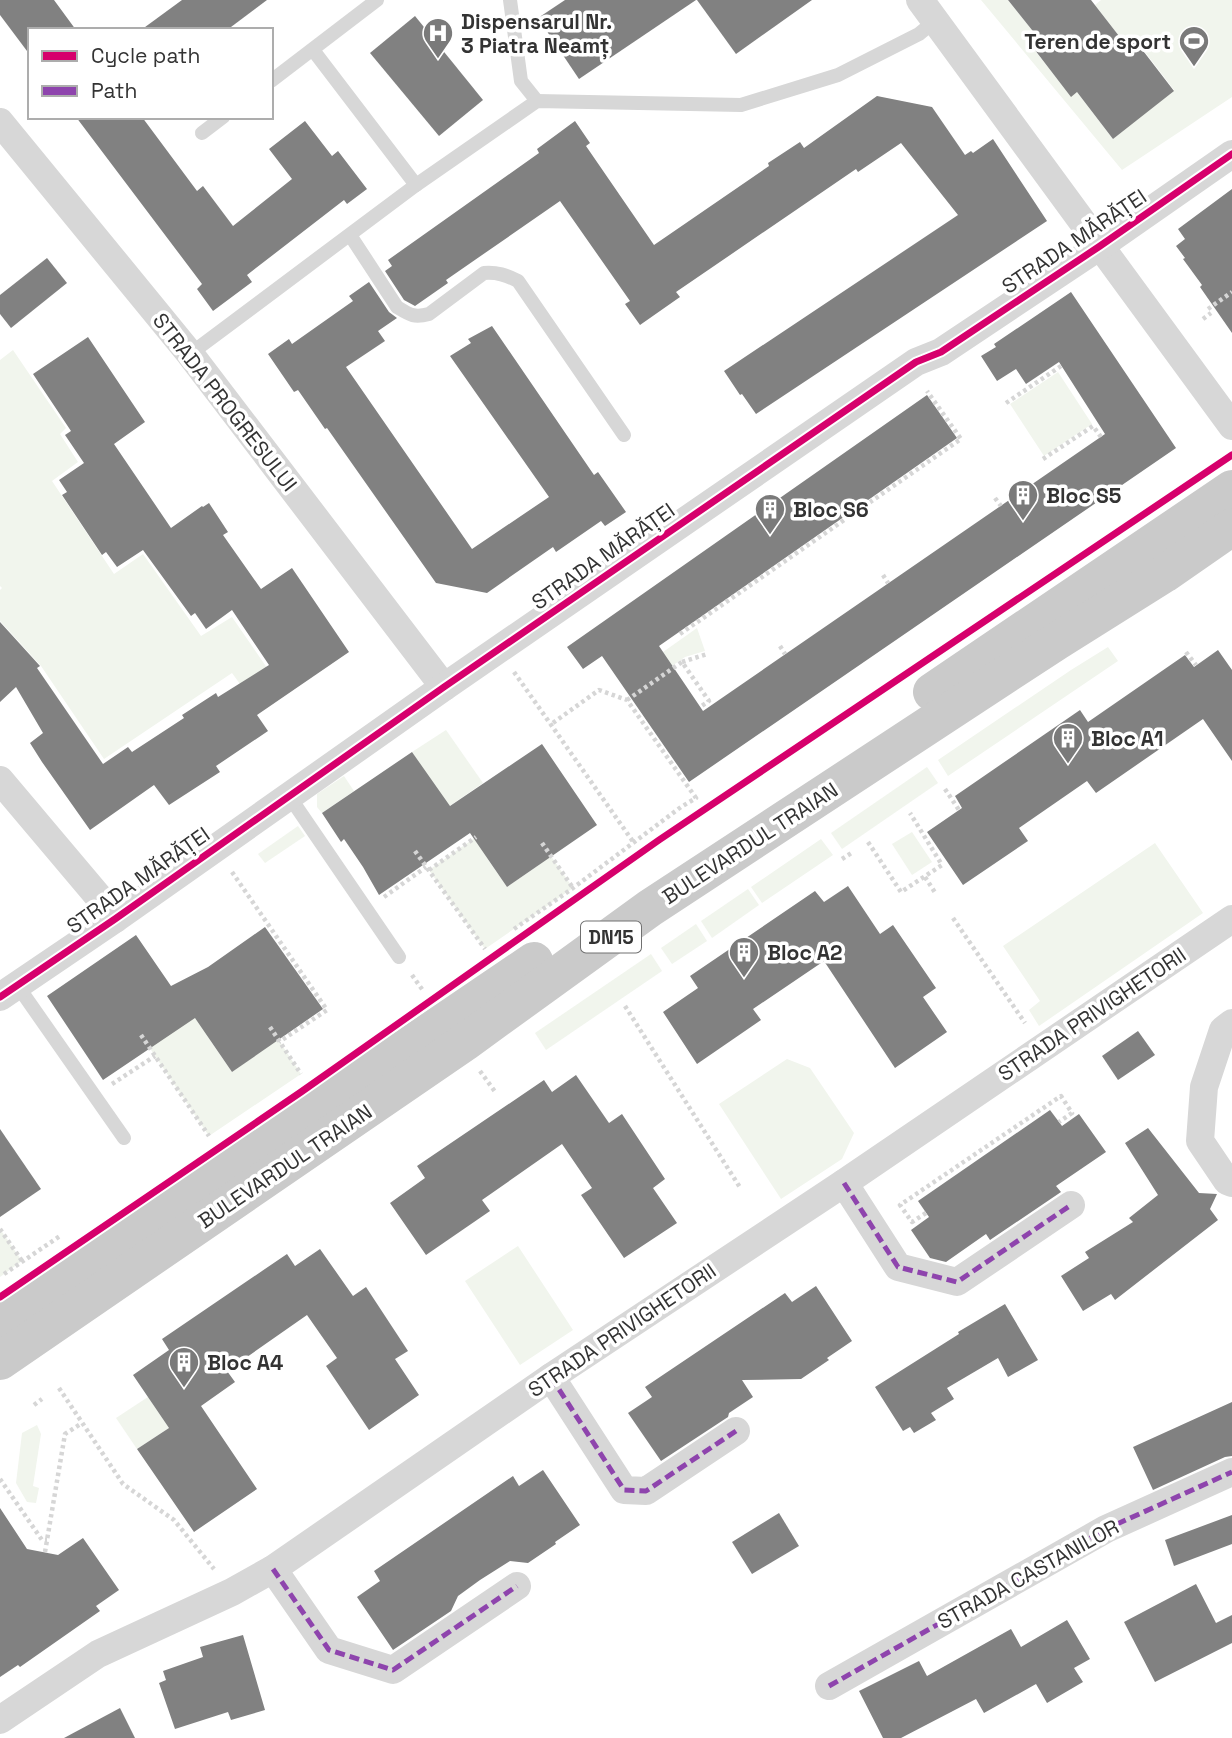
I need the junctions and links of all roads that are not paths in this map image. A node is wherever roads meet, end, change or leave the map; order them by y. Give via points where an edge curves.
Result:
1 (377, 0) edge
2 (510, 0) edge
3 (928, 10) edge
4 (313, 50) junction
5 (273, 80) edge
6 (537, 101) junction
7 (220, 119) edge
8 (0, 122) edge
9 (202, 133) dead end
10 (1232, 154) edge
11 (416, 185) junction
12 (350, 235) junction
13 (1100, 246) junction
14 (190, 354) junction
15 (1232, 426) edge
16 (624, 435) dead end
17 (1232, 489) edge
18 (1232, 527) edge
19 (443, 687) junction
20 (0, 780) edge
21 (289, 796) junction
22 (115, 919) junction
23 (1232, 919) edge
24 (399, 957) dead end
25 (9, 991) edge
26 (1232, 1023) edge
27 (124, 1138) dead end
28 (844, 1183) junction
29 (1232, 1183) edge
30 (1071, 1205) dead end
31 (0, 1323) edge
32 (0, 1361) edge
33 (551, 1377) junction
34 (736, 1431) dead end
35 (1232, 1472) edge
36 (273, 1569) junction
37 (517, 1586) dead end
38 (830, 1686) dead end
39 (0, 1720) edge

1 - 4 lane
2 - 6 lane via 521,81
3 - 6 lane via 919,34 838,75 741,105
3 - 13 street
4 - 5 lane
4 - 11 lane
6 - 11 lane
7 - 9 lane
8 - 14 street, STRADA PROGRESULUI
10 - 13 street, STRADA MĂRĂȚEI
11 - 12 lane
12 - 14 lane
12 - 16 lane via 397,307 419,317 484,273 518,281
13 - 15 street
13 - 19 street, STRADA MĂRĂȚEI via 941,352 916,362
14 - 19 street, STRADA PROGRESULUI
17 - 31 main road, BULEVARDUL TRAIAN / DN15
18 - 32 main road, BULEVARDUL TRAIAN / DN15 via 650,908 465,1042
19 - 21 street, STRADA MĂRĂȚEI
20 - 22 street
21 - 22 street, STRADA MĂRĂȚEI
21 - 24 lane
22 - 25 street, STRADA MĂRĂȚEI
23 - 28 street, STRADA PRIVIGHETORII
25 - 27 lane
26 - 29 street via 1223,1030 1205,1087 1200,1141
28 - 30 street via 898,1267 957,1282
28 - 33 street, STRADA PRIVIGHETORII
33 - 34 street via 624,1490 646,1491
33 - 36 street, STRADA PRIVIGHETORII
35 - 38 street, STRADA CASTANILOR via 1106,1529
36 - 37 street via 329,1650 393,1670
36 - 39 street, STRADA PRIVIGHETORII via 98,1654

